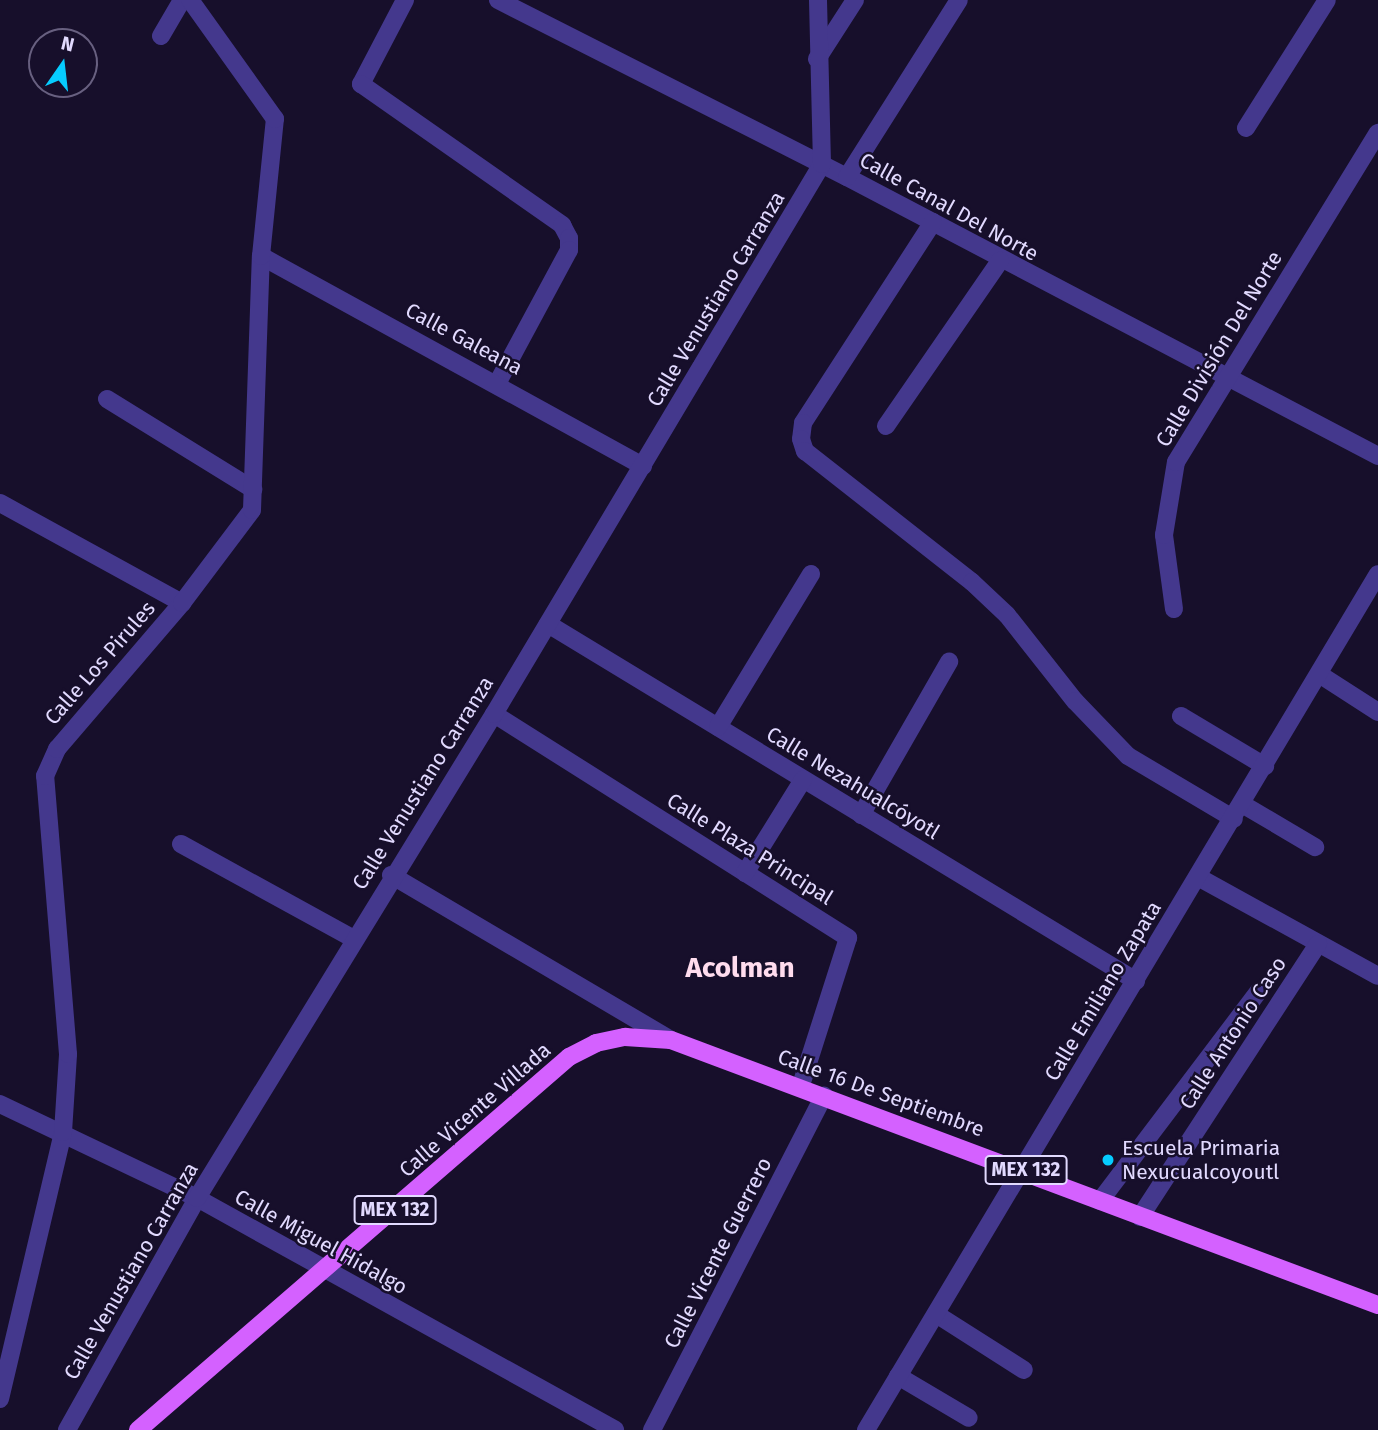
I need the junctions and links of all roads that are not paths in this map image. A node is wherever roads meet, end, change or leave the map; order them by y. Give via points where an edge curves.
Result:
1 (182, 0) edge
2 (190, 0) edge
3 (405, 0) edge
4 (498, 0) edge
5 (818, 0) edge
6 (855, 0) edge
7 (959, 0) edge
8 (1327, 0) edge
9 (161, 36) dead end
10 (816, 60) junction
11 (1246, 128) dead end
12 (1378, 133) edge
13 (822, 164) junction
14 (847, 177) junction
15 (933, 222) junction
16 (261, 256) junction
17 (1000, 261) junction
18 (1225, 379) junction
19 (498, 382) junction
20 (107, 399) dead end
21 (886, 426) dead end
22 (1378, 456) edge
23 (643, 466) junction
24 (253, 489) junction
25 (0, 503) edge
26 (811, 574) dead end
27 (1378, 574) edge
28 (182, 603) junction
29 (1174, 609) dead end
30 (548, 624) junction
31 (950, 663) dead end
32 (1319, 674) junction
33 (1378, 712) edge
34 (494, 714) junction
35 (1181, 716) dead end
36 (718, 727) junction
37 (1265, 766) junction
38 (803, 780) junction
39 (1238, 812) junction
40 (861, 815) junction
41 (181, 844) dead end
42 (1315, 847) dead end
43 (745, 873) junction
44 (391, 875) junction
45 (1198, 877) junction
46 (352, 939) junction
47 (1318, 944) junction
48 (1378, 976) edge
49 (1136, 981) junction
50 (1259, 991) dead end
51 (671, 1040) junction
52 (800, 1088) junction
53 (824, 1096) junction
54 (0, 1104) edge
55 (63, 1132) junction
56 (1023, 1169) junction
57 (197, 1198) junction
58 (1100, 1201) junction
59 (1140, 1217) junction
60 (326, 1272) junction
61 (1378, 1305) edge
62 (936, 1314) junction
63 (1024, 1370) dead end
64 (898, 1376) junction
65 (0, 1399) edge
66 (969, 1418) dead end
67 (67, 1430) edge
68 (138, 1430) edge
69 (615, 1430) edge
70 (652, 1430) edge
71 (866, 1430) edge

1 - 9 street
2 - 16 street, Calle Los Pirules via 275,119
3 - 19 street via 361,84 562,225 569,238 569,250
4 - 13 street, Calle Canal Del Norte
5 - 10 street
6 - 10 street
7 - 14 street
8 - 11 street
10 - 13 street
12 - 18 street, Calle División Del Norte
13 - 14 street, Calle Canal Del Norte
13 - 23 street, Calle Venustiano Carranza
14 - 15 street, Calle Canal Del Norte
15 - 17 street, Calle Canal Del Norte
15 - 39 street via 803,423 805,450 1007,615 1075,701 1128,756
16 - 19 street, Calle Galeana
16 - 24 street, Calle Los Pirules
17 - 18 street, Calle Canal Del Norte
17 - 21 street
18 - 22 street, Calle Canal Del Norte
18 - 29 street, Calle División Del Norte via 1176,462 1164,535
19 - 23 street, Calle Galeana
20 - 24 street
23 - 30 street, Calle Venustiano Carranza
24 - 28 street, Calle Los Pirules via 252,510
25 - 28 street
26 - 36 street
27 - 32 street, Calle Emiliano Zapata
28 - 55 street, Calle Los Pirules via 57,749 45,776 68,1054
30 - 34 street, Calle Venustiano Carranza
30 - 36 street, Calle Nezahualcóyotl
31 - 40 street
32 - 33 street
32 - 37 street, Calle Emiliano Zapata
34 - 43 street, Calle Plaza Principal
34 - 44 street, Calle Venustiano Carranza
35 - 37 street
36 - 38 street, Calle Nezahualcóyotl
37 - 39 street, Calle Emiliano Zapata
38 - 40 street, Calle Nezahualcóyotl
38 - 43 street
39 - 42 street
39 - 45 street, Calle Emiliano Zapata
40 - 49 street, Calle Nezahualcóyotl
41 - 46 street
43 - 52 street, Calle Plaza Principal via 848,938
44 - 46 street, Calle Venustiano Carranza
44 - 51 street, Calle 16 De Septiembre
45 - 47 street
45 - 49 street, Calle Emiliano Zapata
46 - 57 street, Calle Venustiano Carranza
47 - 48 street
47 - 59 street, Calle Antonio Caso
49 - 56 street, Calle Emiliano Zapata
50 - 58 street
51 - 52 main road, Calle 16 De Septiembre / MEX 132
51 - 60 main road, Calle Vicente Villada / MEX 132 via 625,1037 596,1043 569,1057
52 - 53 main road, Calle 16 De Septiembre / MEX 132
53 - 56 main road, Calle 16 De Septiembre / MEX 132
53 - 70 street, Calle Vicente Guerrero
54 - 55 street, Calle Miguel Hidalgo
55 - 57 street, Calle Miguel Hidalgo
55 - 65 street, Calle Los Pirules
56 - 58 main road, Calle 16 De Septiembre / MEX 132
56 - 62 street, Calle Emiliano Zapata
57 - 60 street, Calle Miguel Hidalgo
57 - 67 street, Calle Venustiano Carranza
58 - 59 main road, Calle 16 De Septiembre / MEX 132
59 - 61 main road, Calle 16 De Septiembre / MEX 132
60 - 68 main road, Calle Vicente Villada / MEX 132
60 - 69 street, Calle Miguel Hidalgo
62 - 63 street
62 - 64 street, Calle Emiliano Zapata
64 - 66 street
64 - 71 street, Calle Emiliano Zapata

